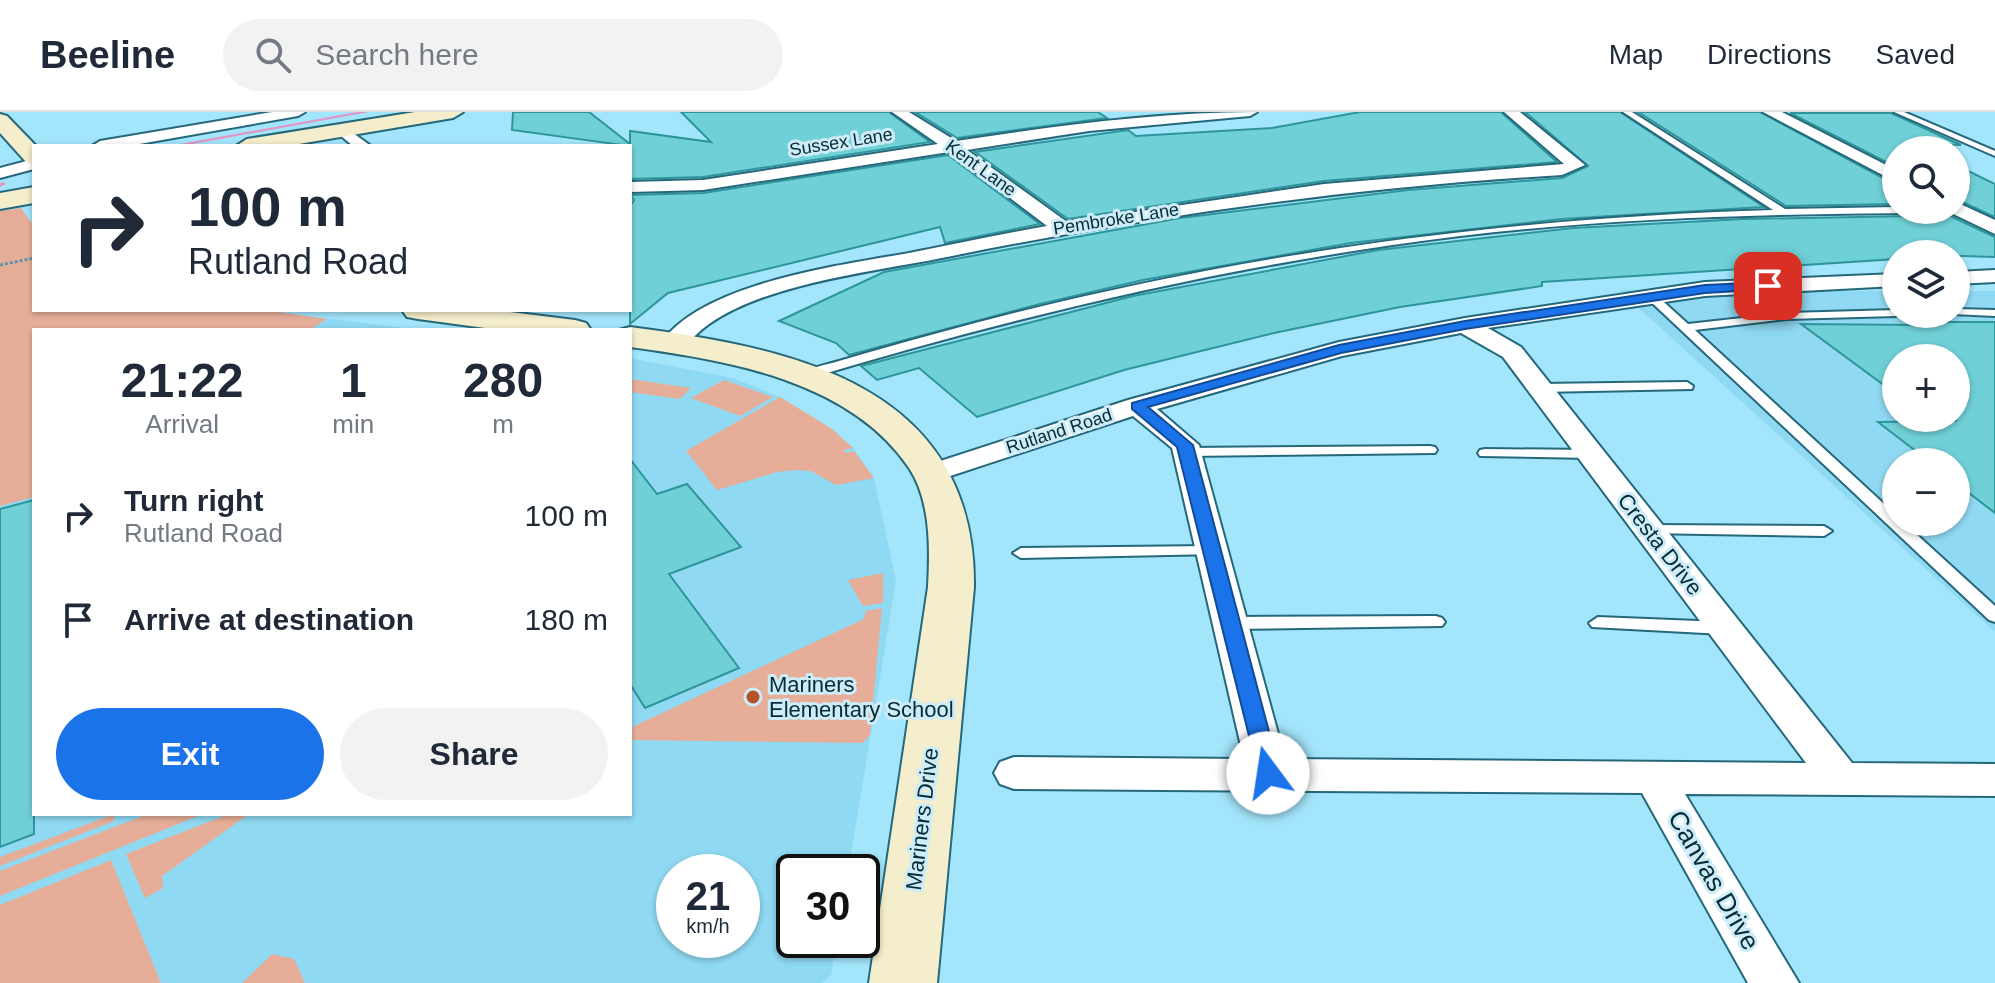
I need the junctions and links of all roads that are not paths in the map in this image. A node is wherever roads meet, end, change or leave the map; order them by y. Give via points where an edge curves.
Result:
1 (298, 112) edge
2 (453, 112) edge
3 (899, 112) edge
4 (1250, 112) edge
5 (1511, 112) edge
6 (1627, 112) edge
7 (1770, 112) edge
8 (1898, 112) edge
9 (0, 120) edge
10 (342, 130) junction
11 (112, 144) edge
12 (259, 144) edge
13 (360, 144) edge
14 (950, 145) junction
15 (1995, 154) edge
16 (32, 155) edge
17 (32, 165) edge
18 (1882, 170) edge
19 (0, 173) edge
20 (632, 187) edge
21 (32, 195) edge
22 (0, 201) edge
23 (1882, 210) edge
24 (1782, 211) junction
25 (1970, 216) edge
26 (1061, 227) junction
27 (1995, 228) edge
28 (1995, 276) edge
29 (1970, 277) edge
30 (1882, 281) edge
31 (1652, 297) junction
32 (434, 312) edge
33 (1970, 312) edge
34 (1882, 313) edge
35 (1995, 313) edge
36 (1465, 325) junction
37 (559, 328) edge
38 (1685, 328) junction
39 (652, 340) edge
40 (806, 375) junction
41 (1687, 386) dead end
42 (1540, 388) junction
43 (1137, 406) junction
44 (1430, 450) dead end
45 (1187, 452) junction
46 (1485, 453) dead end
47 (1591, 454) junction
48 (932, 473) junction
49 (1650, 530) junction
50 (1824, 531) dead end
51 (1212, 551) junction
52 (1021, 553) dead end
53 (1995, 616) edge
54 (1436, 622) dead end
55 (1230, 623) junction
56 (1598, 623) dead end
57 (1725, 628) junction
58 (1014, 773) dead end
59 (1268, 773) junction
60 (1654, 777) junction
61 (1841, 779) junction
62 (1995, 780) edge
63 (903, 983) edge
64 (1774, 983) edge

1 - 11 street
2 - 10 street
3 - 14 street, Kent Lane
4 - 14 street, Sussex Lane
5 - 26 street, Pembroke Lane via 1576,165 1338,187
6 - 24 lane
7 - 18 street
8 - 15 lane
9 - 16 street
10 - 12 street
10 - 13 street
14 - 20 street, Sussex Lane via 703,185
14 - 26 street, Kent Lane
17 - 19 street
21 - 22 street
23 - 24 lane
24 - 40 lane via 1492,230 1311,255 1003,317
25 - 27 street
26 - 39 street, Pembroke Lane via 817,278 745,298
28 - 29 street
30 - 31 street, Rutland Road via 1705,289
31 - 36 street, Rutland Road
31 - 38 lane
32 - 37 street
33 - 35 lane
34 - 38 lane via 1787,316
36 - 42 street, Cresta Drive via 1512,352
36 - 43 street, Rutland Road via 1339,349
38 - 53 lane
39 - 40 street, Mariners Drive via 741,355
40 - 48 street, Mariners Drive via 885,420
41 - 42 lane
42 - 47 street, Cresta Drive
43 - 45 street
43 - 48 street, Rutland Road
44 - 45 lane
45 - 51 street
46 - 47 lane
47 - 49 street, Cresta Drive
48 - 63 street, Mariners Drive via 953,548
49 - 50 lane
49 - 57 street, Cresta Drive
51 - 52 lane
51 - 55 street
54 - 55 lane
55 - 59 street
56 - 57 lane
57 - 61 street, Cresta Drive
58 - 59 street
59 - 60 street
60 - 61 street
60 - 64 street, Canvas Drive
61 - 62 street

